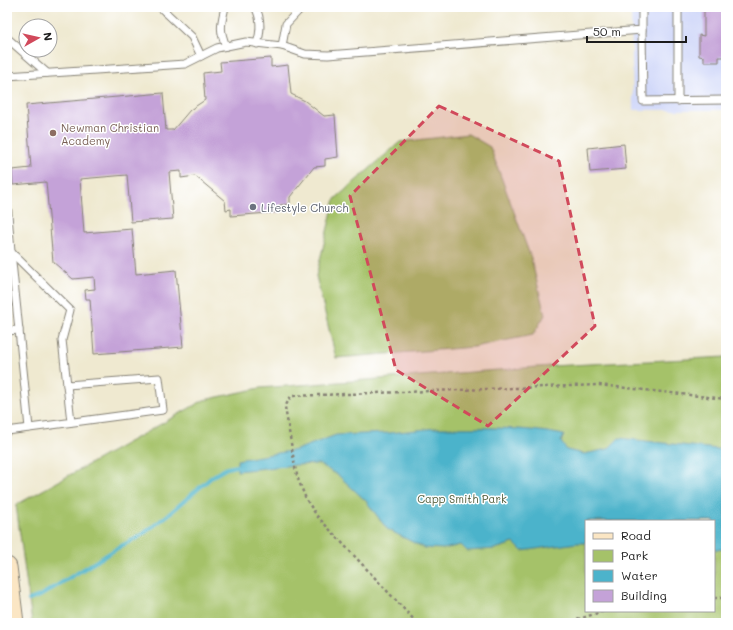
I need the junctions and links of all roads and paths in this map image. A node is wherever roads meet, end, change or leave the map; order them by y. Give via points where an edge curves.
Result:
1 (160, 7) edge
2 (225, 7) edge
3 (255, 7) edge
4 (302, 7) edge
5 (642, 7) edge
6 (678, 7) edge
7 (642, 30) junction
8 (7, 38) edge
9 (257, 44) junction
10 (226, 46) junction
11 (282, 46) junction
12 (201, 56) junction
13 (47, 73) junction
14 (7, 76) edge
15 (678, 100) junction
16 (726, 100) edge
17 (7, 201) edge
18 (9, 252) edge
19 (19, 330) junction
20 (7, 332) edge
21 (67, 385) junction
22 (726, 399) edge
23 (71, 422) junction
24 (29, 428) junction
25 (7, 431) edge
26 (7, 567) edge
27 (715, 598) edge
28 (726, 598) edge
29 (601, 612) edge
30 (14, 623) edge
31 (417, 623) edge
32 (566, 623) edge

1 - 12 lane via 192,37
2 - 10 lane via 221,20 221,34
3 - 9 lane via 261,22
4 - 11 lane via 286,24
5 - 7 lane
6 - 15 lane
7 - 11 lane via 328,55 305,54
7 - 15 lane via 642,101
8 - 13 lane
9 - 10 lane via 246,42
9 - 11 lane
10 - 12 lane
12 - 13 lane via 185,64
13 - 14 lane
15 - 16 lane
17 - 18 lane
18 - 19 lane
18 - 21 lane via 70,310 62,340
19 - 20 lane
19 - 24 lane
21 - 23 lane
21 - 23 lane via 159,378 163,410
22 - 31 path via 599,385 291,396 285,407 295,467 306,499 317,516
23 - 24 lane
24 - 25 lane
26 - 30 main road
27 - 28 path
29 - 32 path

